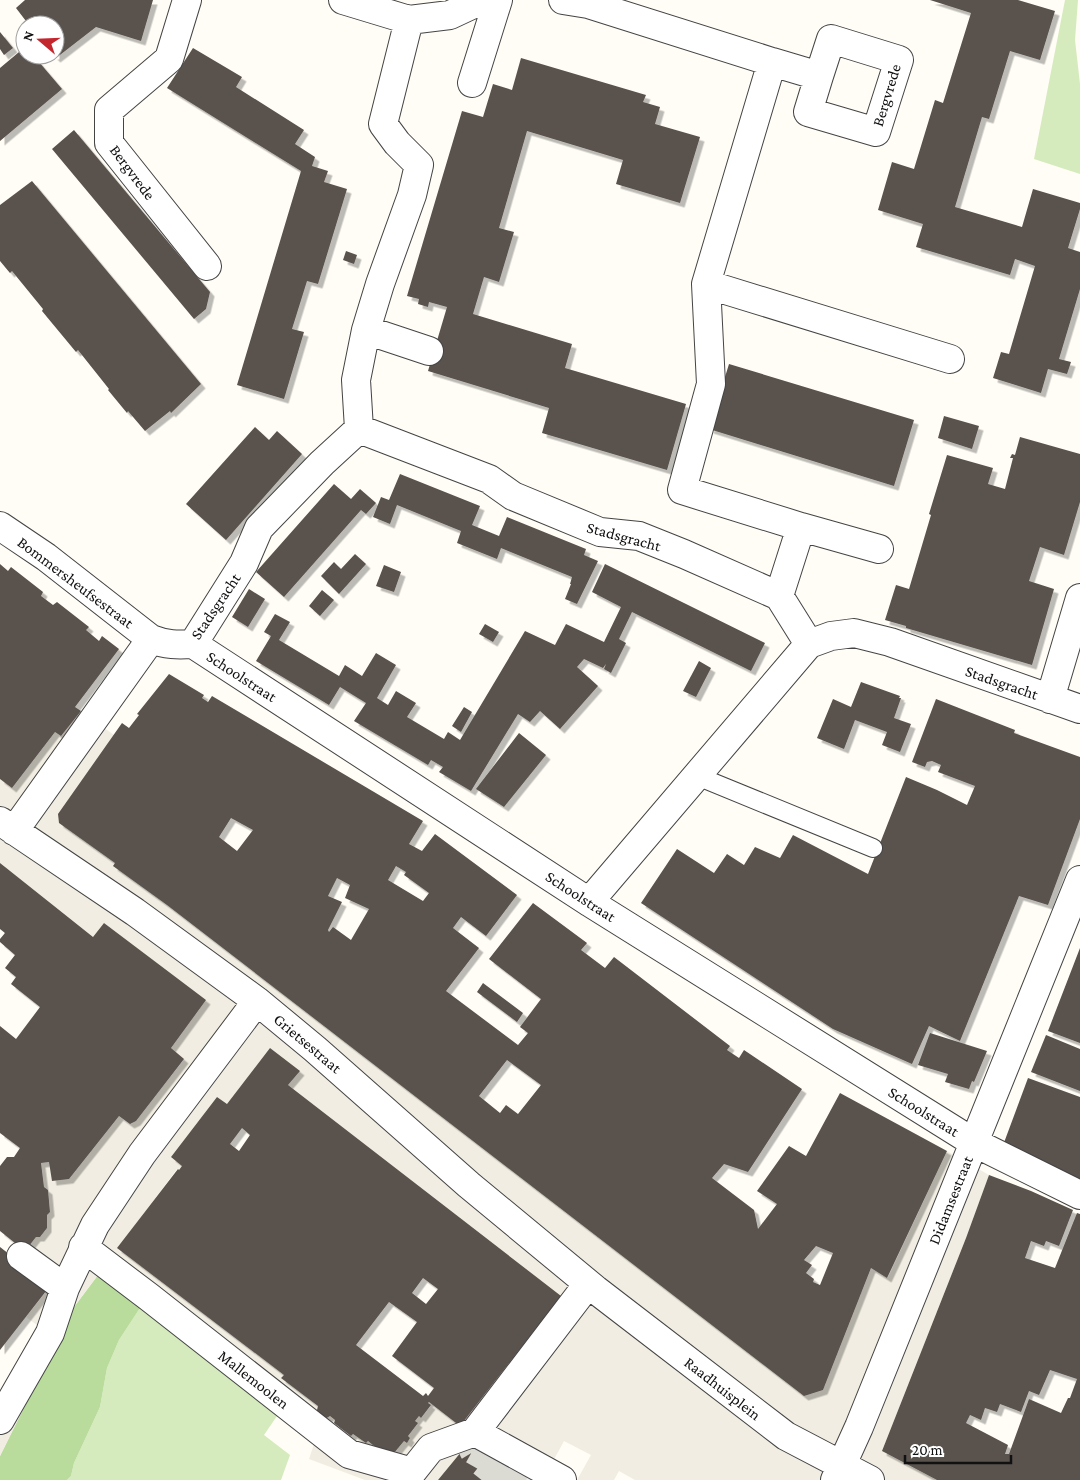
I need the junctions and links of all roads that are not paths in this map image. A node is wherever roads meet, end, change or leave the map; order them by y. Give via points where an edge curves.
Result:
1 (187, 0) edge
2 (343, 0) edge
3 (482, 0) edge
4 (498, 0) edge
5 (580, 1) edge
6 (409, 20) junction
7 (772, 62) junction
8 (819, 76) dead end
9 (472, 83) dead end
10 (207, 266) dead end
11 (706, 284) junction
12 (366, 330) junction
13 (429, 351) dead end
14 (950, 358) dead end
15 (359, 429) junction
16 (0, 526) edge
17 (801, 527) junction
18 (880, 549) dead end
19 (779, 596) junction
20 (1080, 598) edge
21 (151, 639) junction
22 (193, 644) junction
23 (809, 644) junction
24 (1050, 698) junction
25 (1080, 709) edge
26 (697, 776) junction
27 (7, 826) edge
28 (874, 848) dead end
29 (1080, 880) edge
30 (589, 902) junction
31 (257, 1001) junction
32 (974, 1142) junction
33 (1080, 1195) edge
34 (83, 1247) junction
35 (21, 1256) dead end
36 (592, 1287) junction
37 (64, 1288) junction
38 (0, 1420) edge
39 (475, 1432) junction
40 (839, 1473) edge
41 (562, 1480) edge
42 (870, 1480) edge

1 - 10 street, Bergvrede via 168,59 109,110 109,143
2 - 6 street
3 - 6 street via 450,15
4 - 9 street
5 - 7 street
6 - 12 street via 383,124 419,165 412,195
7 - 8 street
7 - 11 street
11 - 14 street
11 - 17 street via 711,384 682,490
12 - 13 street
12 - 15 street via 356,380
15 - 19 street, Stadsgracht via 489,479 513,496 600,532 639,536
15 - 22 street, Stadsgracht via 259,528 244,563
16 - 21 street, Bommersheufsestraat via 46,557
17 - 18 street
17 - 19 street
19 - 23 street
20 - 24 street
21 - 22 street, Stadsgracht via 163,644
21 - 27 street
22 - 30 street, Schoolstraat
23 - 24 street, Stadsgracht via 831,636 854,634 890,642
23 - 26 street
24 - 25 street, Stadsgracht
26 - 28 lane
26 - 30 street
27 - 31 street, Grietsestraat
29 - 32 street, Didamsestraat
30 - 32 street, Schoolstraat
31 - 34 street via 142,1154
31 - 36 street, Grietsestraat
32 - 33 street, Schoolstraat
32 - 40 street, Didamsestraat
34 - 37 street
34 - 39 street, Mallemoolen via 349,1454 412,1472 431,1448
35 - 37 street
36 - 39 street
36 - 40 street, Raadhuisplein
37 - 38 street via 50,1333
39 - 41 street
40 - 42 street, Raadhuisplein

